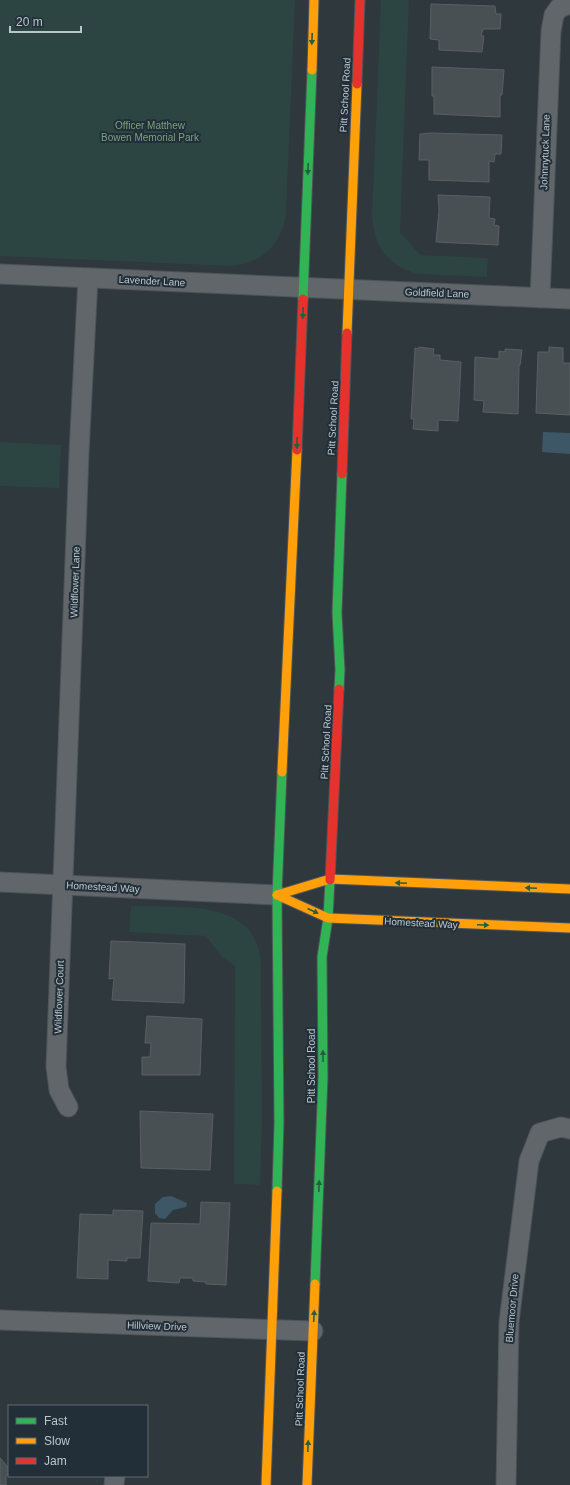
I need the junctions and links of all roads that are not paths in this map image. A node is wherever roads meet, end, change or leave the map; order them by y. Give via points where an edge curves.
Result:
1 (314, 0) edge
2 (360, 0) edge
3 (565, 6) edge
4 (0, 274) edge
5 (88, 278) junction
6 (304, 287) junction
7 (350, 290) junction
8 (540, 298) junction
9 (570, 299) edge
10 (330, 879) junction
11 (0, 882) edge
12 (63, 885) junction
13 (570, 889) edge
14 (278, 895) junction
15 (328, 918) junction
16 (570, 928) edge
17 (68, 1107) dead end
18 (570, 1128) edge
19 (0, 1320) edge
20 (272, 1330) junction
21 (313, 1331) junction
22 (266, 1485) edge
23 (307, 1485) edge
24 (506, 1485) edge

1 -> 6 street
2 - 7 street, Pitt School Road
3 - 8 street, Johnnytuck Lane via 554,15 550,46
4 - 5 street, Lavender Lane
5 - 6 street, Lavender Lane
5 - 12 street, Wildflower Lane
6 - 7 street, Goldfield Lane
6 -> 14 street
7 - 8 street, Goldfield Lane
7 - 10 street, Pitt School Road via 337,613 340,670
8 - 9 street, Goldfield Lane
13 -> 10 street, Homestead Way
10 - 14 street, Homestead Way
10 - 15 street, Pitt School Road
11 - 12 street, Homestead Way
12 - 14 street, Homestead Way
12 - 17 street, Wildflower Court via 56,1067 59,1090
14 -> 15 street, Homestead Way
14 - 20 street via 279,1123
15 -> 16 street, Homestead Way
21 -> 15 street, Pitt School Road via 323,1077 322,957
18 - 24 street, Bluemoor Drive via 561,1127 540,1133 529,1161 510,1322
19 - 20 street, Hillview Drive
20 - 21 street, Hillview Drive
20 - 22 street
23 -> 21 street, Pitt School Road

